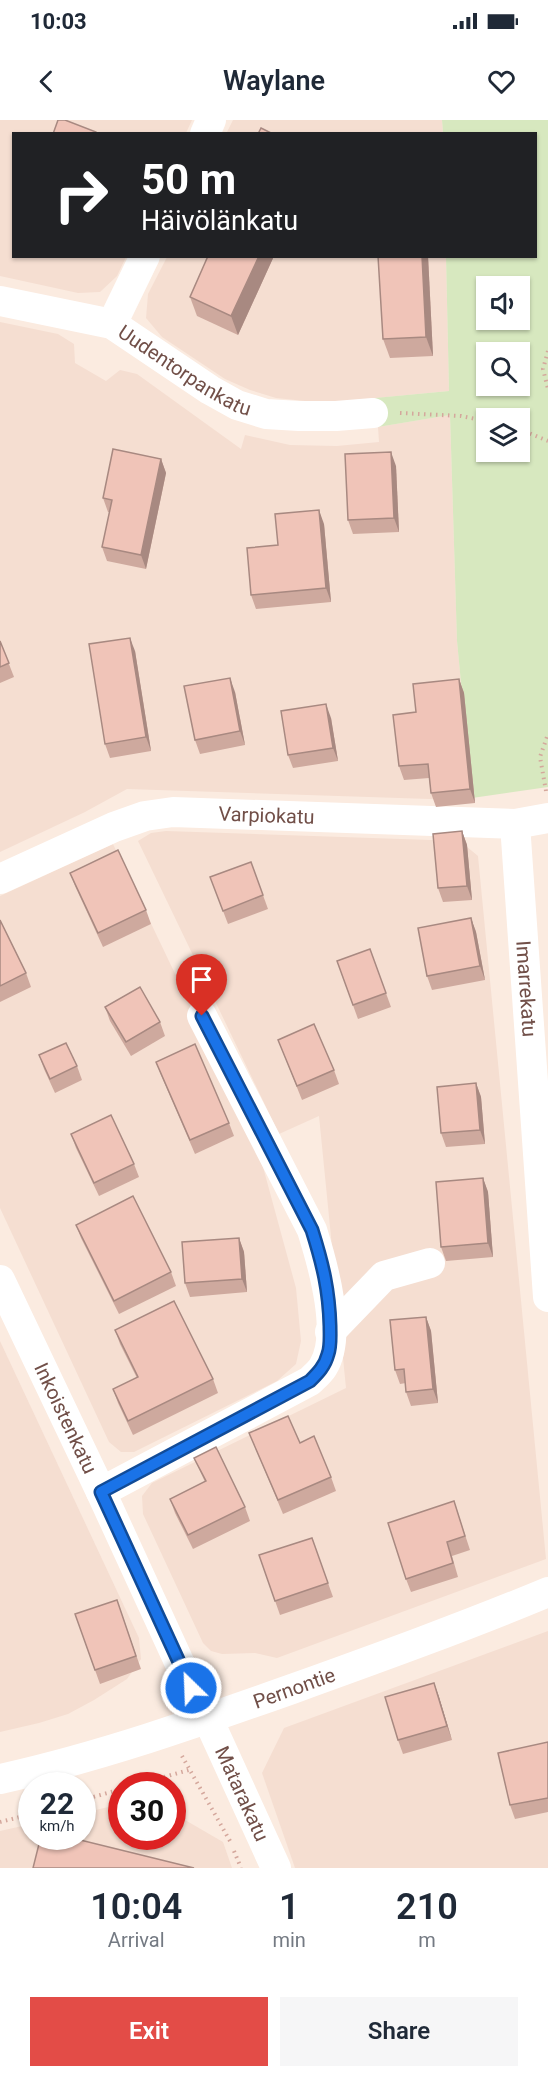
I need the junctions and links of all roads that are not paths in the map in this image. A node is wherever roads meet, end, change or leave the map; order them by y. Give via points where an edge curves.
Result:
1 (144, 258) edge
2 (0, 301) edge
3 (112, 324) junction
4 (373, 413) road end
5 (547, 805) edge
6 (515, 824) junction
7 (0, 879) edge
8 (202, 1016) dead end
9 (430, 1263) dead end
10 (0, 1280) edge
11 (548, 1297) edge
12 (330, 1332) junction
13 (101, 1492) junction
14 (548, 1592) edge
15 (208, 1719) junction
16 (0, 1779) edge
17 (276, 1868) edge

1 - 3 street
2 - 3 street, Uudentorpankatu
3 - 4 street, Uudentorpankatu via 237,405 277,415
5 - 6 street, Varpiokatu
6 - 7 street, Varpiokatu via 173,812 114,827
6 - 11 street, Imarrekatu
8 - 12 street via 312,1230 329,1295
9 - 12 street via 384,1276
10 - 13 street, Inkoistenkatu
12 - 13 street via 329,1353 310,1381
13 - 15 street, Inkoistenkatu
14 - 15 street, Pernontie
15 - 16 street, Pernontie via 119,1749
15 - 17 street, Matarakatu

